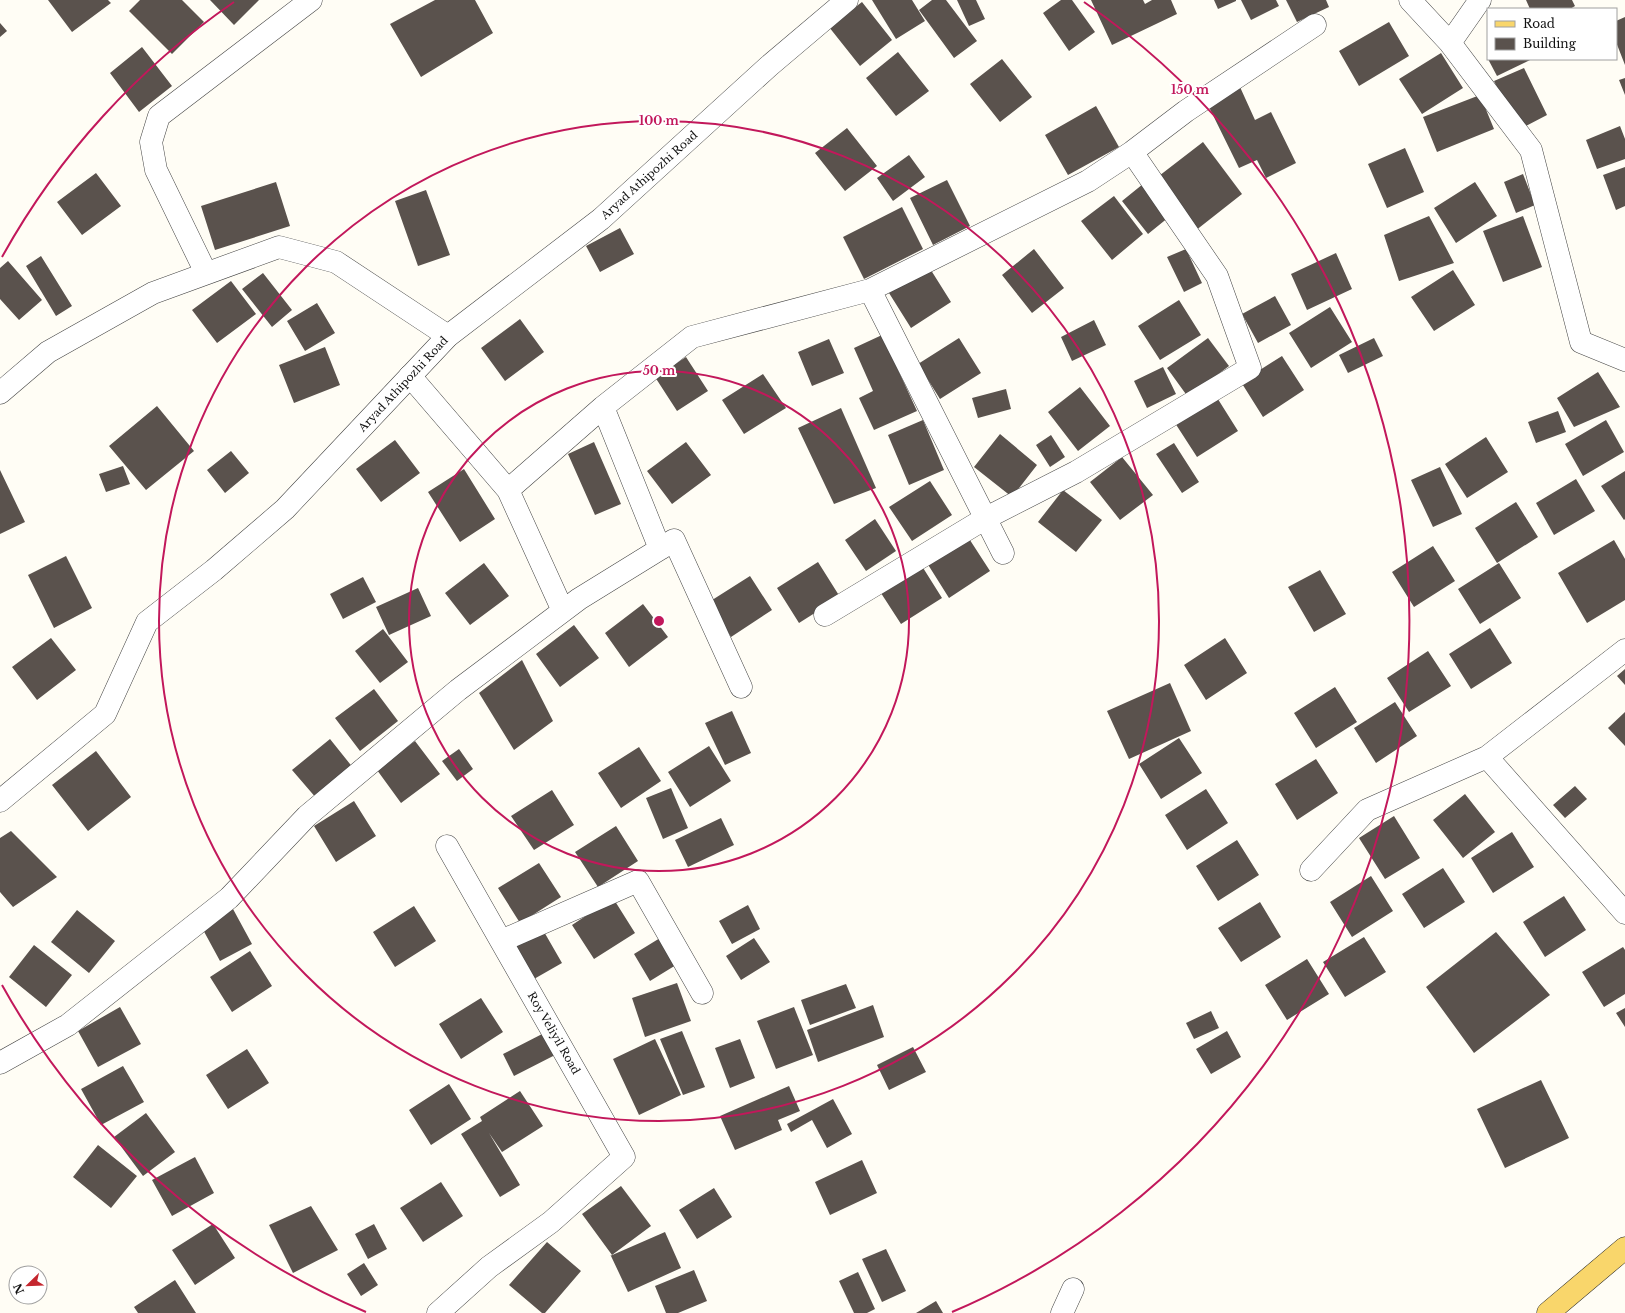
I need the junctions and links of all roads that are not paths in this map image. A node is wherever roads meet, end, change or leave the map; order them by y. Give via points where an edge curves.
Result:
1 (311, 0) edge
2 (847, 0) edge
3 (1410, 0) edge
4 (1480, 0) edge
5 (1315, 25) dead end
6 (1450, 43) junction
7 (1132, 152) junction
8 (206, 273) junction
9 (870, 290) junction
10 (448, 336) junction
11 (1625, 360) edge
12 (410, 376) junction
13 (0, 393) edge
14 (603, 407) junction
15 (508, 490) junction
16 (986, 518) junction
17 (660, 549) junction
18 (1003, 553) dead end
19 (563, 611) junction
20 (825, 615) dead end
21 (1625, 650) edge
22 (741, 687) dead end
23 (1487, 757) junction
24 (0, 801) edge
25 (447, 846) dead end
26 (1311, 870) dead end
27 (1625, 913) edge
28 (501, 941) junction
29 (702, 993) dead end
30 (0, 1063) edge
31 (1625, 1248) edge
32 (1073, 1289) dead end
33 (438, 1313) edge
34 (1062, 1313) edge
35 (1548, 1313) edge

1 - 8 street via 159,116 150,142 156,170
2 - 10 street, Aryad Athipozhi Road via 769,66 601,219
3 - 6 street
4 - 6 street
5 - 7 street via 1186,111
6 - 11 street via 1531,150 1581,342
7 - 9 street via 1088,181
7 - 16 street via 1217,276 1250,368 1076,472
8 - 10 street via 279,247 336,262
8 - 13 street via 152,293 48,352
9 - 14 street via 692,337
9 - 16 street
10 - 12 street, Aryad Athipozhi Road
12 - 15 street
12 - 24 street, Aryad Athipozhi Road via 285,509 214,570 147,622 106,714
14 - 15 street
14 - 17 street
15 - 19 street
16 - 18 street
16 - 20 street
17 - 19 street
17 - 22 street via 674,540
19 - 30 street via 458,690 307,816 229,898 68,1025
21 - 23 street
23 - 26 street via 1367,810
23 - 27 street
25 - 28 street
28 - 29 street via 638,881
28 - 33 street, Roy Veliyil Road via 624,1157 551,1222 489,1267
31 - 35 main road
32 - 34 street

